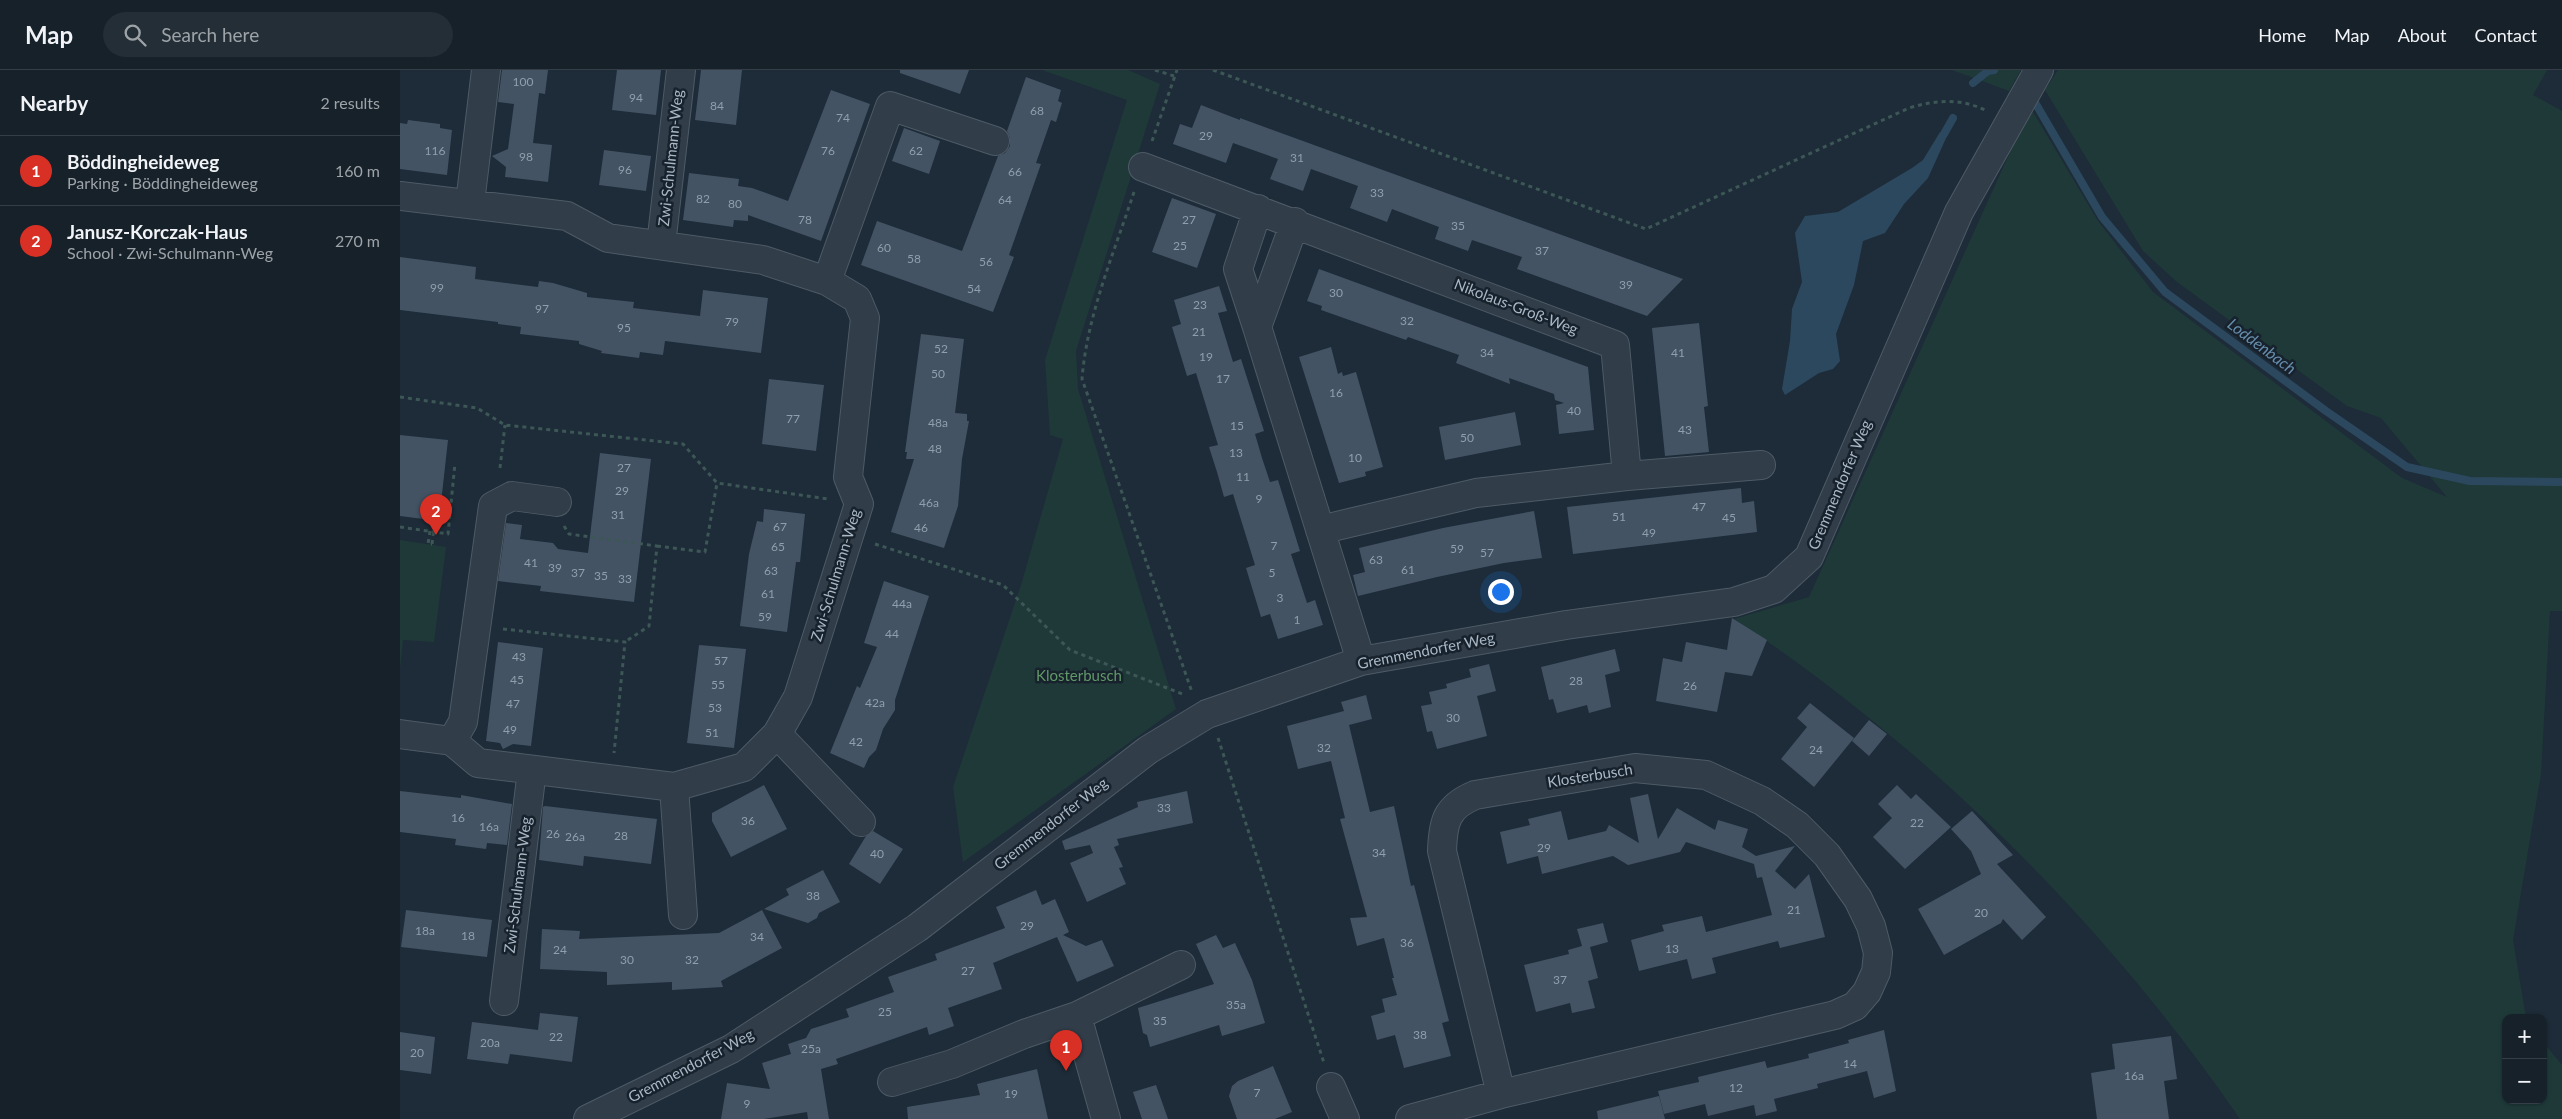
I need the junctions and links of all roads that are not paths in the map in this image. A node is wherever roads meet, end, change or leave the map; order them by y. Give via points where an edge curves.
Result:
1 (486, 70) edge
2 (681, 70) edge
3 (2039, 70) edge
4 (995, 141) dead end
5 (1143, 167) road end
6 (400, 196) edge
7 (470, 203) junction
8 (1258, 209) junction
9 (1295, 222) junction
10 (661, 245) junction
11 (827, 281) junction
12 (1257, 327) junction
13 (1761, 465) dead end
14 (1627, 476) junction
15 (557, 502) road end
16 (1320, 530) junction
17 (1361, 661) junction
18 (400, 734) edge
19 (778, 734) junction
20 (452, 740) junction
21 (532, 770) junction
22 (674, 787) junction
23 (861, 822) dead end
24 (683, 916) dead end
25 (1181, 965) dead end
26 (504, 1001) dead end
27 (1077, 1016) junction
28 (892, 1082) dead end
29 (1332, 1087) road end
30 (1501, 1094) junction
31 (588, 1119) edge
32 (1106, 1119) edge
33 (1345, 1119) edge
34 (1410, 1119) edge

1 - 7 street
2 - 10 street, Zwi-Schulmann-Weg
3 - 17 street, Gremmendorfer Weg via 1959,212 1809,557 1774,590 1734,602 1566,625
4 - 11 street via 890,106
5 - 8 street, Nikolaus-Groß-Weg
6 - 7 street, Zwi-Schulmann-Weg
7 - 10 street, Zwi-Schulmann-Weg via 567,216 608,238
8 - 9 street, Nikolaus-Groß-Weg
8 - 12 street via 1238,269
9 - 12 street
9 - 14 street, Nikolaus-Groß-Weg via 1615,345
10 - 11 street, Zwi-Schulmann-Weg via 763,260
11 - 19 street, Zwi-Schulmann-Weg via 857,299 865,318 848,477 859,504 798,697
12 - 16 street
13 - 14 street
14 - 16 street via 1476,493
15 - 20 street via 512,496 493,506 463,722
16 - 17 street
17 - 31 street, Gremmendorfer Weg via 1201,706 917,928 731,1049
18 - 20 street
19 - 22 street, Zwi-Schulmann-Weg via 744,766
19 - 23 street
20 - 21 street, Zwi-Schulmann-Weg via 478,763
21 - 22 street, Zwi-Schulmann-Weg
21 - 26 street, Zwi-Schulmann-Weg
22 - 24 street
25 - 27 street
27 - 28 street via 952,1064
27 - 32 street
29 - 33 street
30 - 30 street, Klosterbusch via 1835,1015 1855,1006 1867,992 1876,972 1878,953 1872,926 1858,899 1827,855 1797,825 1762,801 1706,775 1635,768 1475,795 1459,802 1445,822 1442,851
30 - 34 street, Klosterbusch

